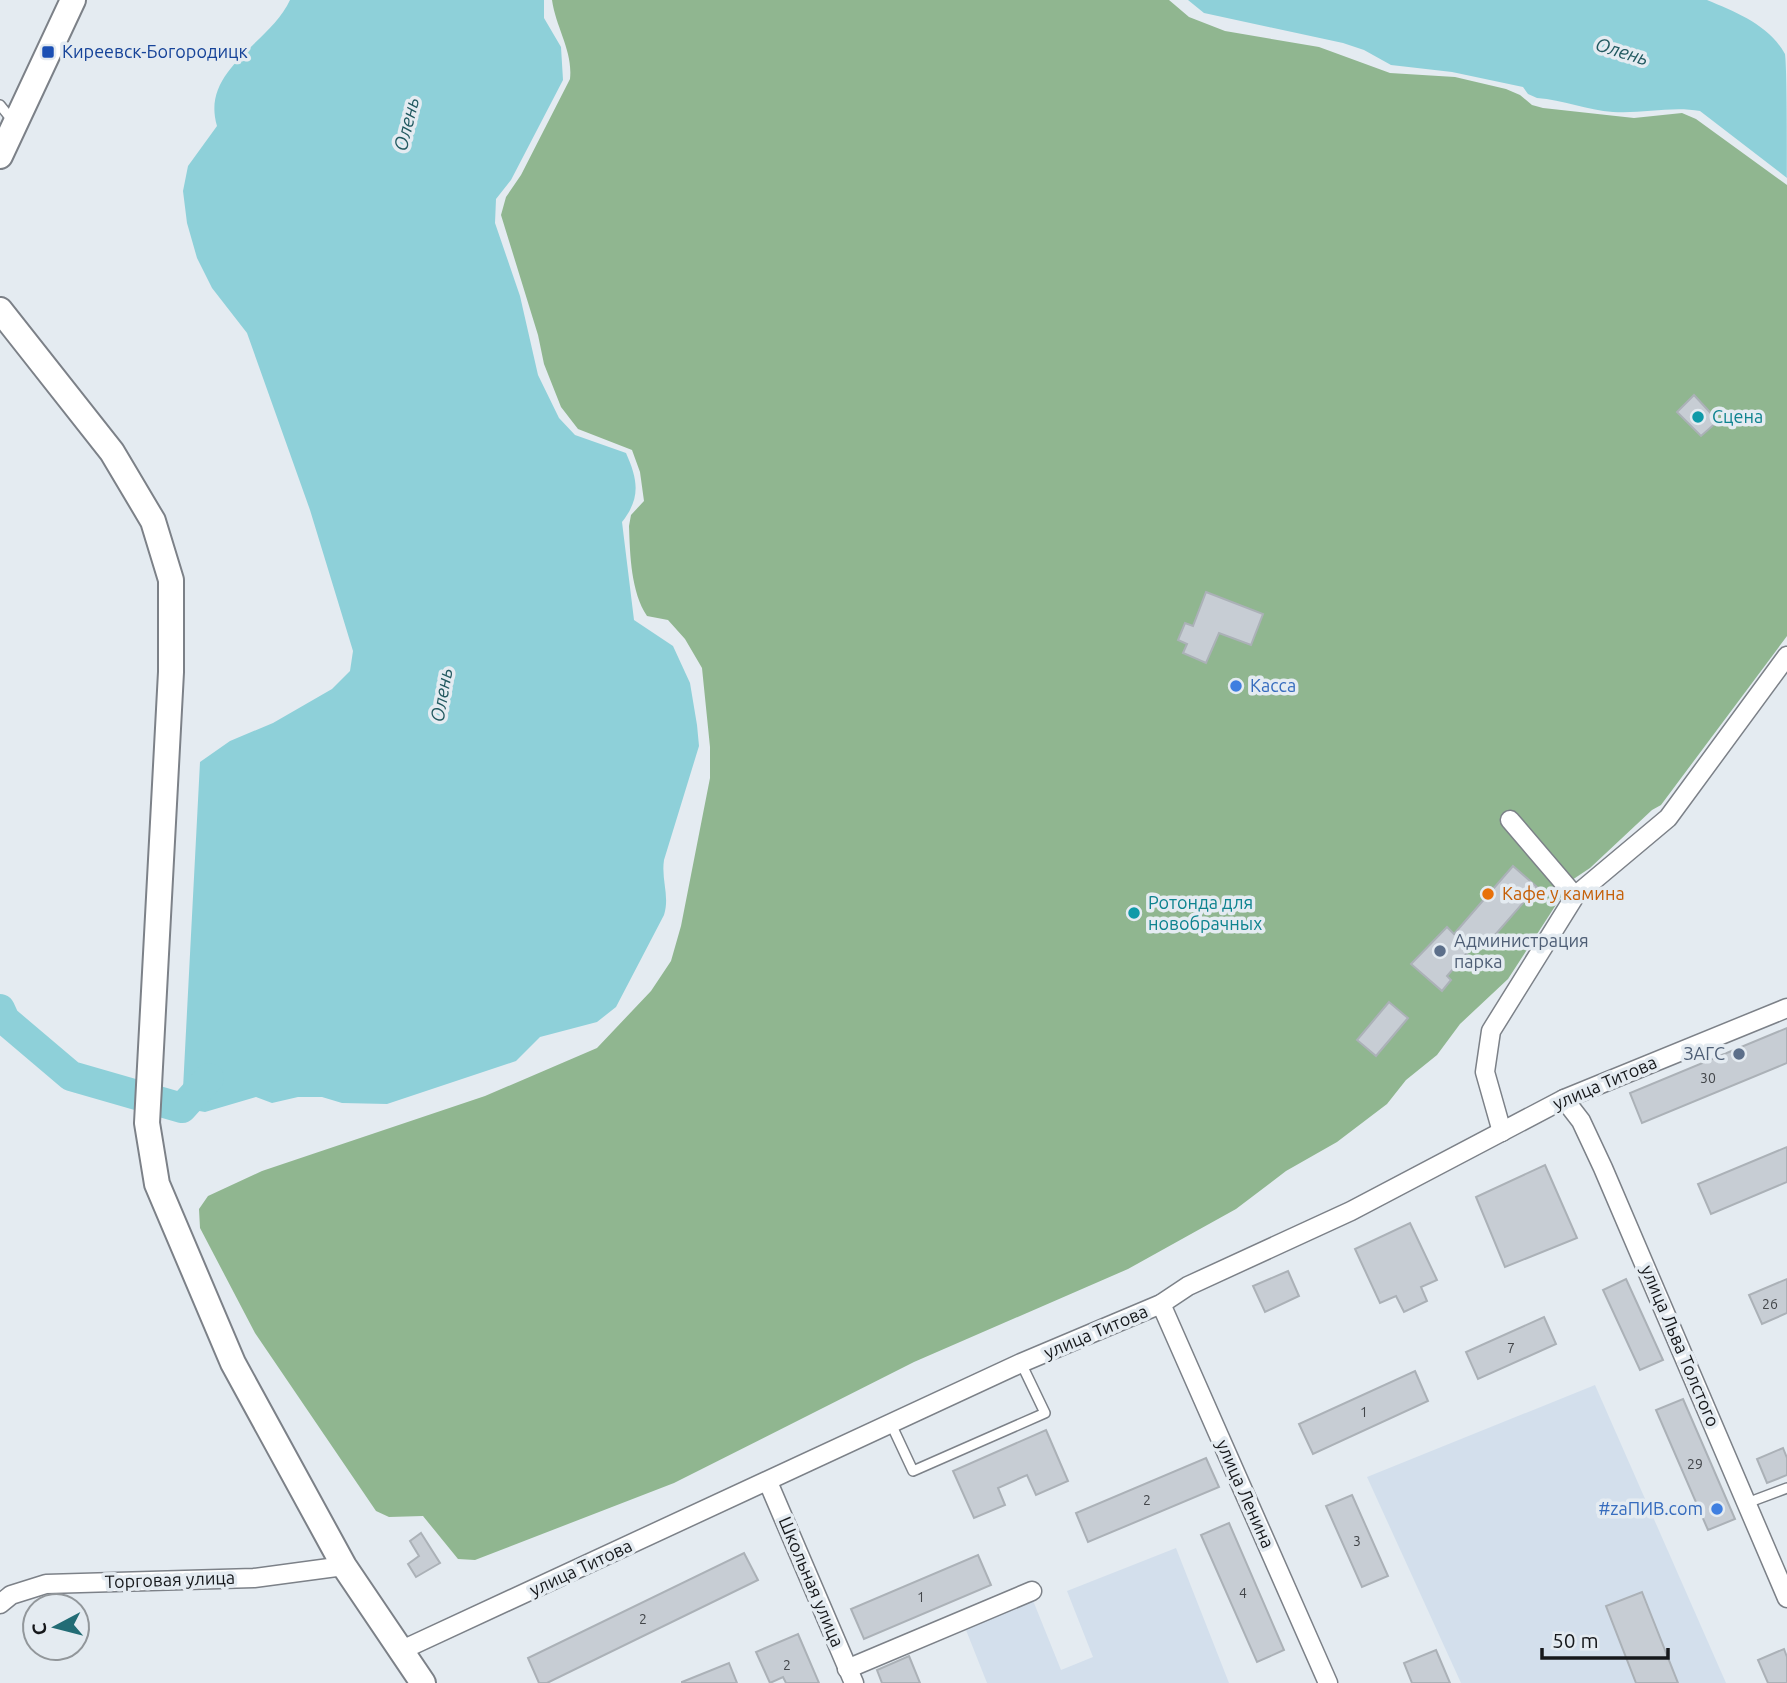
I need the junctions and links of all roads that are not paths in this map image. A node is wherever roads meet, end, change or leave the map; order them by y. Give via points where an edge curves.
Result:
1 (73, 0) edge
2 (7, 115) edge
3 (0, 156) edge
4 (0, 310) edge
5 (1787, 656) edge
6 (1510, 820) dead end
7 (1575, 897) junction
8 (1787, 1008) edge
9 (1563, 1099) junction
10 (1502, 1132) junction
11 (1161, 1304) junction
12 (1021, 1363) junction
13 (891, 1424) junction
14 (768, 1482) junction
15 (1787, 1488) edge
16 (1747, 1503) junction
17 (344, 1566) junction
18 (1032, 1591) dead end
19 (4, 1593) edge
20 (1787, 1598) edge
21 (402, 1650) junction
22 (850, 1676) edge
23 (423, 1683) edge
24 (1328, 1683) edge

1 - 2 main road
2 - 3 main road
4 - 17 main road via 112,452 153,521 170,580 170,686 147,1123 157,1184 233,1363
5 - 7 street via 1668,818
6 - 7 street
7 - 10 street via 1491,1031 1485,1072
8 - 9 street, улица Титова
9 - 10 street, улица Титова
9 - 16 street, улица Льва Толстого via 1581,1121 1603,1168
10 - 11 street, улица Титова via 1351,1211 1188,1286
11 - 12 street, улица Титова
11 - 24 street, улица Ленина
12 - 13 street, улица Титова
12 - 13 lane via 1045,1413 913,1471
13 - 14 street, улица Титова
14 - 21 street, улица Титова
14 - 22 street, Школьная улица
15 - 16 lane
16 - 20 street, улица Льва Толстого
17 - 19 street, Торговая улица via 254,1578 46,1584
17 - 21 main road
18 - 22 street
21 - 23 main road

